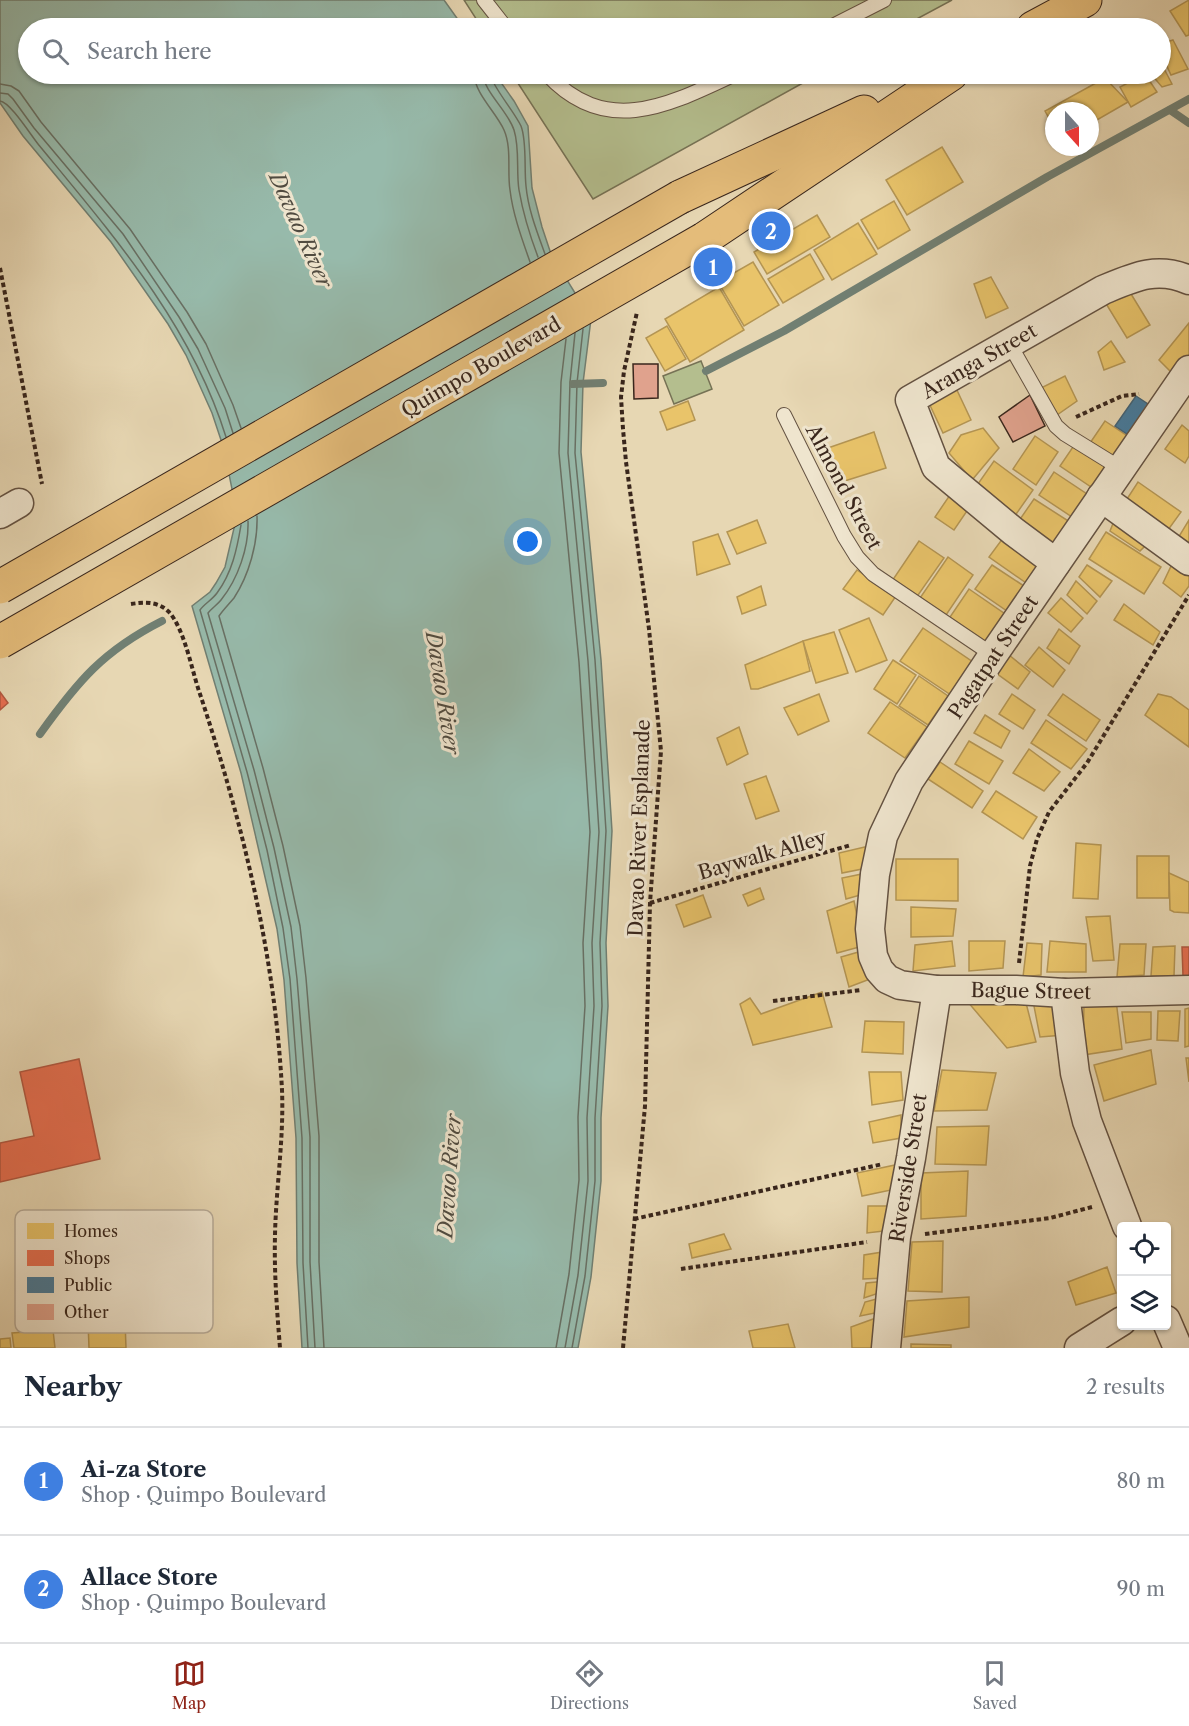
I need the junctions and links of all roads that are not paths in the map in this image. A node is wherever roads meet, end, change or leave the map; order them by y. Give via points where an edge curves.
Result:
1 (484, 0) edge
2 (884, 0) edge
3 (1085, 0) edge
4 (499, 18) edge
5 (849, 18) edge
6 (1052, 18) edge
7 (555, 84) edge
8 (714, 84) edge
9 (927, 84) edge
10 (934, 84) edge
11 (1189, 280) edge
12 (1008, 343) junction
13 (1183, 379) edge
14 (784, 415) dead end
15 (1120, 468) junction
16 (1101, 497) junction
17 (1189, 561) edge
18 (1056, 564) junction
19 (0, 587) edge
20 (0, 642) edge
21 (993, 655) junction
22 (890, 977) joint
23 (937, 990) junction
24 (1189, 990) edge
25 (1065, 993) junction
26 (1125, 1222) edge
27 (1117, 1324) edge
28 (1171, 1330) edge
29 (886, 1348) edge
30 (1079, 1348) edge
31 (1178, 1348) edge

1 - 4 lane
2 - 5 lane
3 - 6 main road
7 - 8 lane via 596,107 626,112 655,107
9 - 19 main road, Quimpo Boulevard, bridge via 680,197
10 - 20 main road, Quimpo Boulevard, bridge via 704,238
11 - 12 street, Aranga Street via 1156,272 1130,279
12 - 15 lane via 1056,426
12 - 18 street, Aranga Street via 910,400 936,467
13 - 15 street, Pagatpat Street
14 - 21 lane, Almond Street via 844,536 864,565
15 - 16 street, Pagatpat Street
16 - 17 street
16 - 18 street, Pagatpat Street
18 - 21 street, Pagatpat Street
21 - 22 street, Pagatpat Street via 909,781 883,836 874,874 870,929 873,956
22 - 23 street, Bague Street
23 - 25 street, Bague Street
23 - 29 street, Riverside Street via 896,1238
24 - 25 street, Bague Street
25 - 26 street via 1075,1073 1086,1121
27 - 30 street
28 - 31 street

